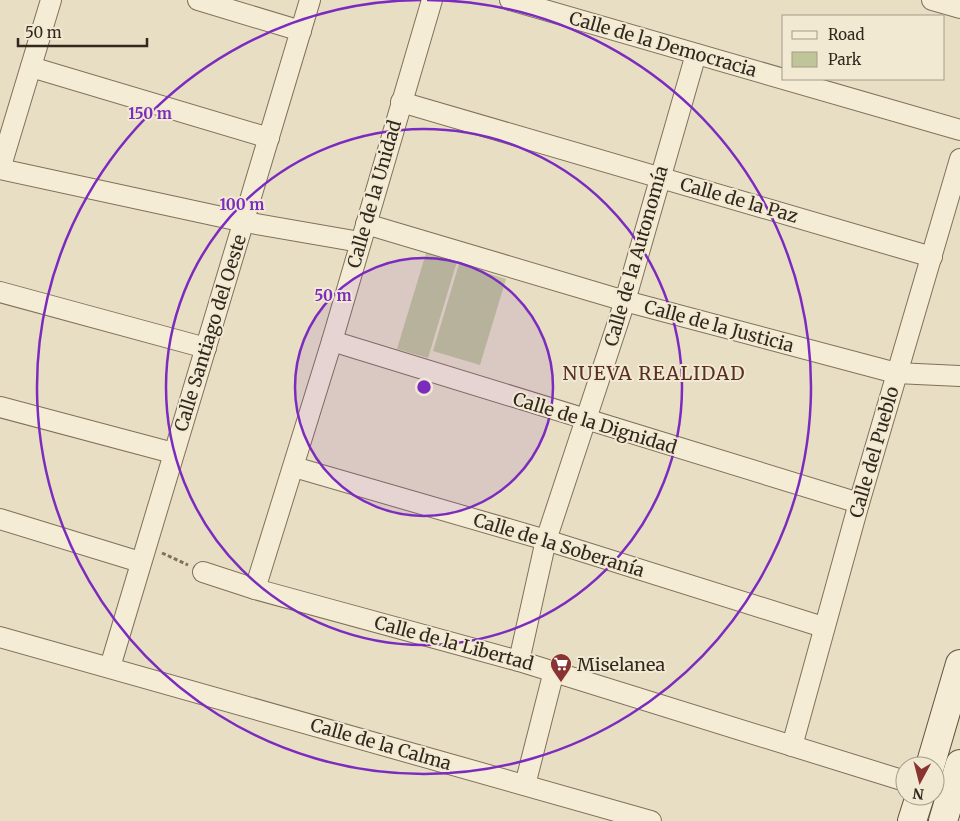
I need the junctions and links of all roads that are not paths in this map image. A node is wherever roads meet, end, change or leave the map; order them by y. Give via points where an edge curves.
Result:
1 (51, 0) edge
2 (198, 0) edge
3 (310, 0) edge
4 (432, 0) edge
5 (510, 0) edge
6 (932, 0) edge
7 (960, 8) edge
8 (301, 31) junction
9 (696, 54) junction
10 (31, 67) junction
11 (782, 79) edge
12 (786, 80) edge
13 (402, 102) junction
14 (960, 130) edge
15 (269, 138) junction
16 (960, 160) edge
17 (0, 169) edge
18 (659, 177) junction
19 (245, 222) junction
20 (363, 233) junction
21 (932, 257) junction
22 (0, 292) edge
23 (625, 300) junction
24 (332, 341) junction
25 (206, 348) junction
26 (896, 373) junction
27 (960, 376) edge
28 (0, 407) edge
29 (586, 420) junction
30 (174, 453) junction
31 (294, 467) junction
32 (859, 503) junction
33 (0, 519) edge
34 (546, 540) junction
35 (143, 553) junction
36 (203, 572) road end
37 (255, 589) junction
38 (823, 627) junction
39 (0, 637) edge
40 (519, 660) junction
41 (960, 664) edge
42 (110, 667) junction
43 (554, 671) junction
44 (792, 746) junction
45 (933, 756) edge
46 (959, 773) edge
47 (895, 777) edge
48 (525, 785) junction
49 (917, 806) edge
50 (651, 821) edge
51 (912, 821) edge
52 (943, 821) edge

1 - 10 street
2 - 8 street
3 - 8 street, Calle Santiago del Oeste
4 - 13 street, Calle de la Unidad
5 - 9 street, Calle de la Democracia
6 - 7 street
8 - 15 street, Calle Santiago del Oeste
9 - 11 street, Calle de la Democracia
9 - 18 street, Calle de la Autonomía
10 - 15 street
10 - 17 street
12 - 14 street, Calle de la Democracia
13 - 18 street, Calle de la Paz
13 - 20 street, Calle de la Unidad
15 - 19 street, Calle Santiago del Oeste
16 - 21 street, Calle del Pueblo
17 - 19 street, Calle de la Justicia
18 - 21 street, Calle de la Paz
18 - 23 street, Calle de la Autonomía
19 - 20 street, Calle de la Justicia
19 - 25 street, Calle Santiago del Oeste
20 - 23 street, Calle de la Justicia
20 - 24 street, Calle de la Unidad
21 - 26 street, Calle del Pueblo
22 - 25 street
23 - 26 street, Calle de la Justicia
23 - 29 street, Calle de la Autonomía
24 - 29 street, Calle de la Dignidad
24 - 31 street, Calle de la Unidad
25 - 30 street, Calle Santiago del Oeste
26 - 27 street, Calle de la Justicia
26 - 32 street, Calle del Pueblo
28 - 30 street
29 - 32 street, Calle de la Dignidad
29 - 34 street, Calle de la Autonomía
30 - 35 street, Calle Santiago del Oeste
31 - 34 street, Calle de la Soberanía
31 - 37 street, Calle de la Unidad
32 - 38 street, Calle del Pueblo
33 - 35 street
34 - 38 street, Calle de la Soberanía
34 - 40 street, Calle de la Autonomía
35 - 42 street, Calle Santiago del Oeste
36 - 37 street, Calle de la Libertad
37 - 40 street, Calle de la Libertad
38 - 44 street, Calle del Pueblo
39 - 42 street, Calle de la Calma
40 - 43 street, Calle de la Libertad
41 - 45 main road
42 - 48 street, Calle de la Calma
43 - 44 street, Calle de la Libertad
43 - 48 street
44 - 47 street, Calle de la Libertad
46 - 52 main road
48 - 50 street, Calle de la Calma
49 - 51 main road

